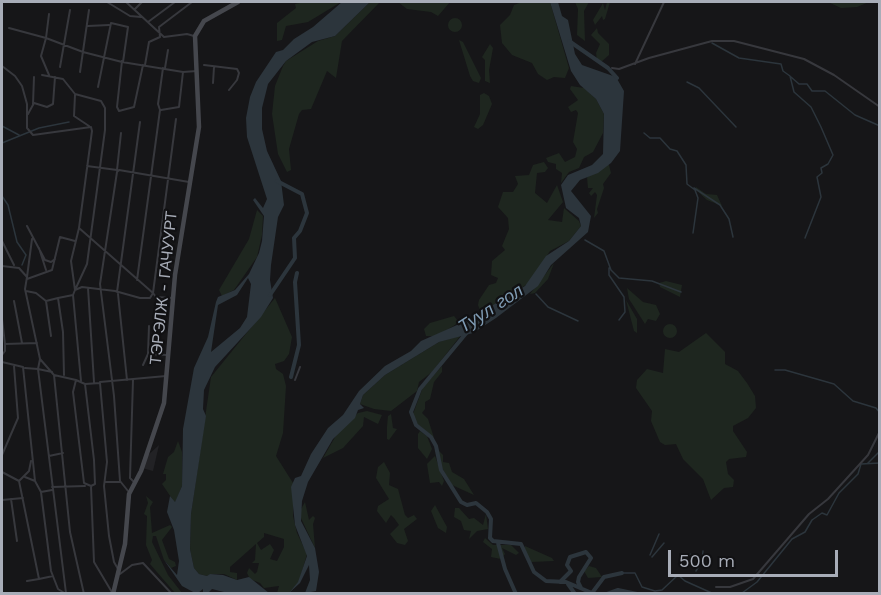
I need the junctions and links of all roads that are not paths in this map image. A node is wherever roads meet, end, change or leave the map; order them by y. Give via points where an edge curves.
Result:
1 (107, 2) edge
2 (126, 2) edge
3 (142, 2) edge
4 (174, 2) edge
5 (192, 2) edge
6 (238, 2) edge
7 (664, 2) edge
8 (135, 9) junction
9 (70, 10) dead end
10 (89, 10) dead end
11 (49, 14) dead end
12 (142, 17) junction
13 (148, 23) junction
14 (109, 25) junction
15 (88, 27) junction
16 (9, 28) dead end
17 (159, 34) junction
18 (195, 36) junction
19 (46, 38) junction
20 (65, 45) junction
21 (168, 50) dead end
22 (83, 52) junction
23 (103, 57) junction
24 (122, 62) junction
25 (635, 64) junction
26 (144, 65) junction
27 (204, 65) dead end
28 (2, 66) edge
29 (60, 67) dead end
30 (214, 67) junction
31 (164, 68) junction
32 (612, 68) dead end
33 (197, 71) junction
34 (80, 72) dead end
35 (183, 72) junction
36 (42, 75) dead end
37 (49, 75) junction
38 (34, 77) dead end
39 (55, 77) junction
40 (213, 83) dead end
41 (99, 87) dead end
42 (229, 90) dead end
43 (75, 94) junction
44 (33, 104) junction
45 (879, 107) edge
46 (160, 110) junction
47 (28, 114) junction
48 (176, 119) dead end
49 (140, 122) dead end
50 (89, 126) junction
51 (122, 133) dead end
52 (87, 166) junction
53 (100, 168) junction
54 (117, 170) junction
55 (133, 172) junction
56 (150, 176) junction
57 (167, 179) junction
58 (189, 182) junction
59 (27, 226) dead end
60 (79, 228) junction
61 (90, 238) junction
62 (32, 239) junction
63 (2, 241) edge
64 (75, 241) junction
65 (39, 248) junction
66 (106, 252) junction
67 (55, 259) junction
68 (120, 265) junction
69 (2, 266) edge
70 (15, 266) junction
71 (45, 272) junction
72 (27, 278) junction
73 (137, 280) junction
74 (88, 288) junction
75 (100, 289) junction
76 (75, 290) junction
77 (26, 291) junction
78 (118, 293) junction
79 (153, 293) junction
80 (74, 295) junction
81 (58, 298) junction
82 (173, 298) junction
83 (14, 301) dead end
84 (46, 301) junction
85 (2, 319) edge
86 (149, 326) dead end
87 (51, 336) dead end
88 (22, 343) junction
89 (38, 343) junction
90 (5, 344) junction
91 (148, 354) junction
92 (2, 355) edge
93 (169, 355) junction
94 (40, 359) junction
95 (2, 364) edge
96 (143, 364) dead end
97 (14, 366) junction
98 (300, 367) dead end
99 (23, 368) junction
100 (38, 369) junction
101 (53, 373) junction
102 (64, 375) junction
103 (166, 376) junction
104 (76, 380) junction
105 (127, 380) junction
106 (133, 380) junction
107 (296, 380) dead end
108 (81, 381) junction
109 (111, 381) junction
110 (94, 382) junction
111 (100, 382) junction
112 (86, 384) junction
113 (2, 405) edge
114 (2, 414) edge
115 (2, 431) edge
116 (879, 431) edge
117 (63, 453) junction
118 (2, 455) edge
119 (48, 456) junction
120 (32, 458) junction
121 (2, 472) edge
122 (25, 477) junction
123 (19, 481) junction
124 (35, 481) junction
125 (121, 482) junction
126 (105, 483) junction
127 (134, 483) junction
128 (93, 485) junction
129 (67, 486) junction
130 (85, 486) junction
131 (52, 489) junction
132 (41, 492) junction
133 (129, 494) junction
134 (23, 498) junction
135 (10, 499) junction
136 (2, 500) edge
137 (17, 541) dead end
138 (118, 572) junction
139 (53, 576) junction
140 (39, 579) junction
141 (27, 580) dead end
142 (716, 587) dead end
143 (66, 593) edge
144 (84, 594) edge
145 (113, 594) edge
146 (172, 594) edge

1 - 12 street via 130,16
2 - 8 street
3 - 8 street
4 - 13 street
5 - 17 street via 161,24
6 - 18 main road via 204,21
7 - 25 street
8 - 12 street
9 - 20 street
10 - 15 street
11 - 19 street
12 - 13 street
13 - 17 street
14 - 15 street
14 - 23 street
14 - 24 street via 128,27
15 - 22 street
16 - 19 street
17 - 18 street via 168,39
17 - 26 street via 160,38 149,42
18 - 33 main road, ТЭРЭЛЖ - ГАЧУУРТ
19 - 20 street
19 - 37 street via 41,56
20 - 22 street
20 - 29 street
21 - 31 street
22 - 23 street
22 - 34 street
23 - 24 street
23 - 41 street
24 - 26 street
24 - 26 street via 118,111 134,107
25 - 32 street
25 - 45 street via 712,41 734,41 804,60 834,75
26 - 31 street
27 - 30 street
28 - 47 street via 22,86
30 - 40 street
30 - 42 street via 238,71
31 - 35 street
31 - 46 street
33 - 35 street
33 - 58 main road, ТЭРЭЛЖ - ГАЧУУРТ via 199,127
35 - 46 street via 179,106
36 - 37 street
37 - 39 street
38 - 44 street
39 - 43 street via 63,79
39 - 44 street via 53,104
43 - 50 street via 74,116
43 - 53 street via 100,101 105,108
44 - 47 street
46 - 56 street
47 - 50 street via 27,128 33,135
48 - 57 street
49 - 55 street
50 - 52 street via 92,131
51 - 54 street
52 - 53 street
52 - 60 street
53 - 54 street
53 - 61 street
54 - 55 street
54 - 66 street
55 - 56 street
55 - 68 street
56 - 57 street
56 - 73 street
57 - 58 street
57 - 79 street
58 - 82 main road, ТЭРЭЛЖ - ГАЧУУРТ
59 - 62 street
60 - 61 street
60 - 64 street
61 - 66 street
61 - 76 street via 87,264
62 - 65 street
62 - 72 street
63 - 70 street
64 - 67 street via 60,237
64 - 76 street via 71,261
65 - 67 street via 47,261
65 - 71 street
66 - 68 street
66 - 75 street
67 - 71 street via 52,270
68 - 73 street
68 - 78 street
69 - 70 street
70 - 72 street
71 - 72 street
72 - 77 street
73 - 79 street
74 - 75 street
74 - 76 street
74 - 110 street
75 - 78 street
75 - 109 street
76 - 80 street
77 - 84 street
77 - 89 street
78 - 79 street via 147,298
78 - 105 street
79 - 82 street via 156,297
80 - 81 street
80 - 108 street
81 - 84 street
81 - 102 street
82 - 93 main road, ТЭРЭЛЖ - ГАЧУУРТ
83 - 88 street
84 - 87 street
85 - 90 street
86 - 91 street
88 - 89 street
88 - 90 street
89 - 94 street
90 - 92 street
91 - 93 street
91 - 96 street
93 - 103 main road, ТЭРЭЛЖ - ГАЧУУРТ
94 - 100 street
94 - 101 street
95 - 97 street
97 - 99 street
97 - 118 street via 18,418
98 - 107 street
99 - 100 street
99 - 120 street
100 - 101 street
100 - 119 street
101 - 102 street
101 - 117 street
102 - 104 street
103 - 106 street
103 - 127 main road, ТЭРЭЛЖ - ГАЧУУРТ via 162,411
104 - 108 street
104 - 130 street via 73,392
105 - 106 street
105 - 109 street
106 - 127 street via 130,478
108 - 112 street
109 - 111 street
109 - 125 street
110 - 111 street
110 - 112 street
111 - 126 street via 107,462
112 - 128 street
113 - 114 street
114 - 115 street
116 - 142 street via 868,455 809,514 753,579
117 - 119 street
117 - 129 street
119 - 131 street
120 - 122 street
120 - 124 street
121 - 123 street
122 - 123 street
122 - 124 street
123 - 134 street
124 - 132 street
125 - 126 street
125 - 133 street
126 - 128 street
126 - 138 street via 111,545
127 - 133 main road, ТЭРЭЛЖ - ГАЧУУРТ
128 - 130 street
128 - 145 street via 94,562
129 - 130 street
129 - 131 street
129 - 144 street via 70,532
131 - 132 street
131 - 143 street
132 - 139 street
133 - 138 main road, ТЭРЭЛЖ - ГАЧУУРТ via 125,544
134 - 135 street
134 - 140 street
135 - 136 street
135 - 137 street
138 - 145 main road, ТЭРЭЛЖ - ГАЧУУРТ
138 - 146 street via 143,563
139 - 140 street
139 - 143 street via 58,590
140 - 141 street

